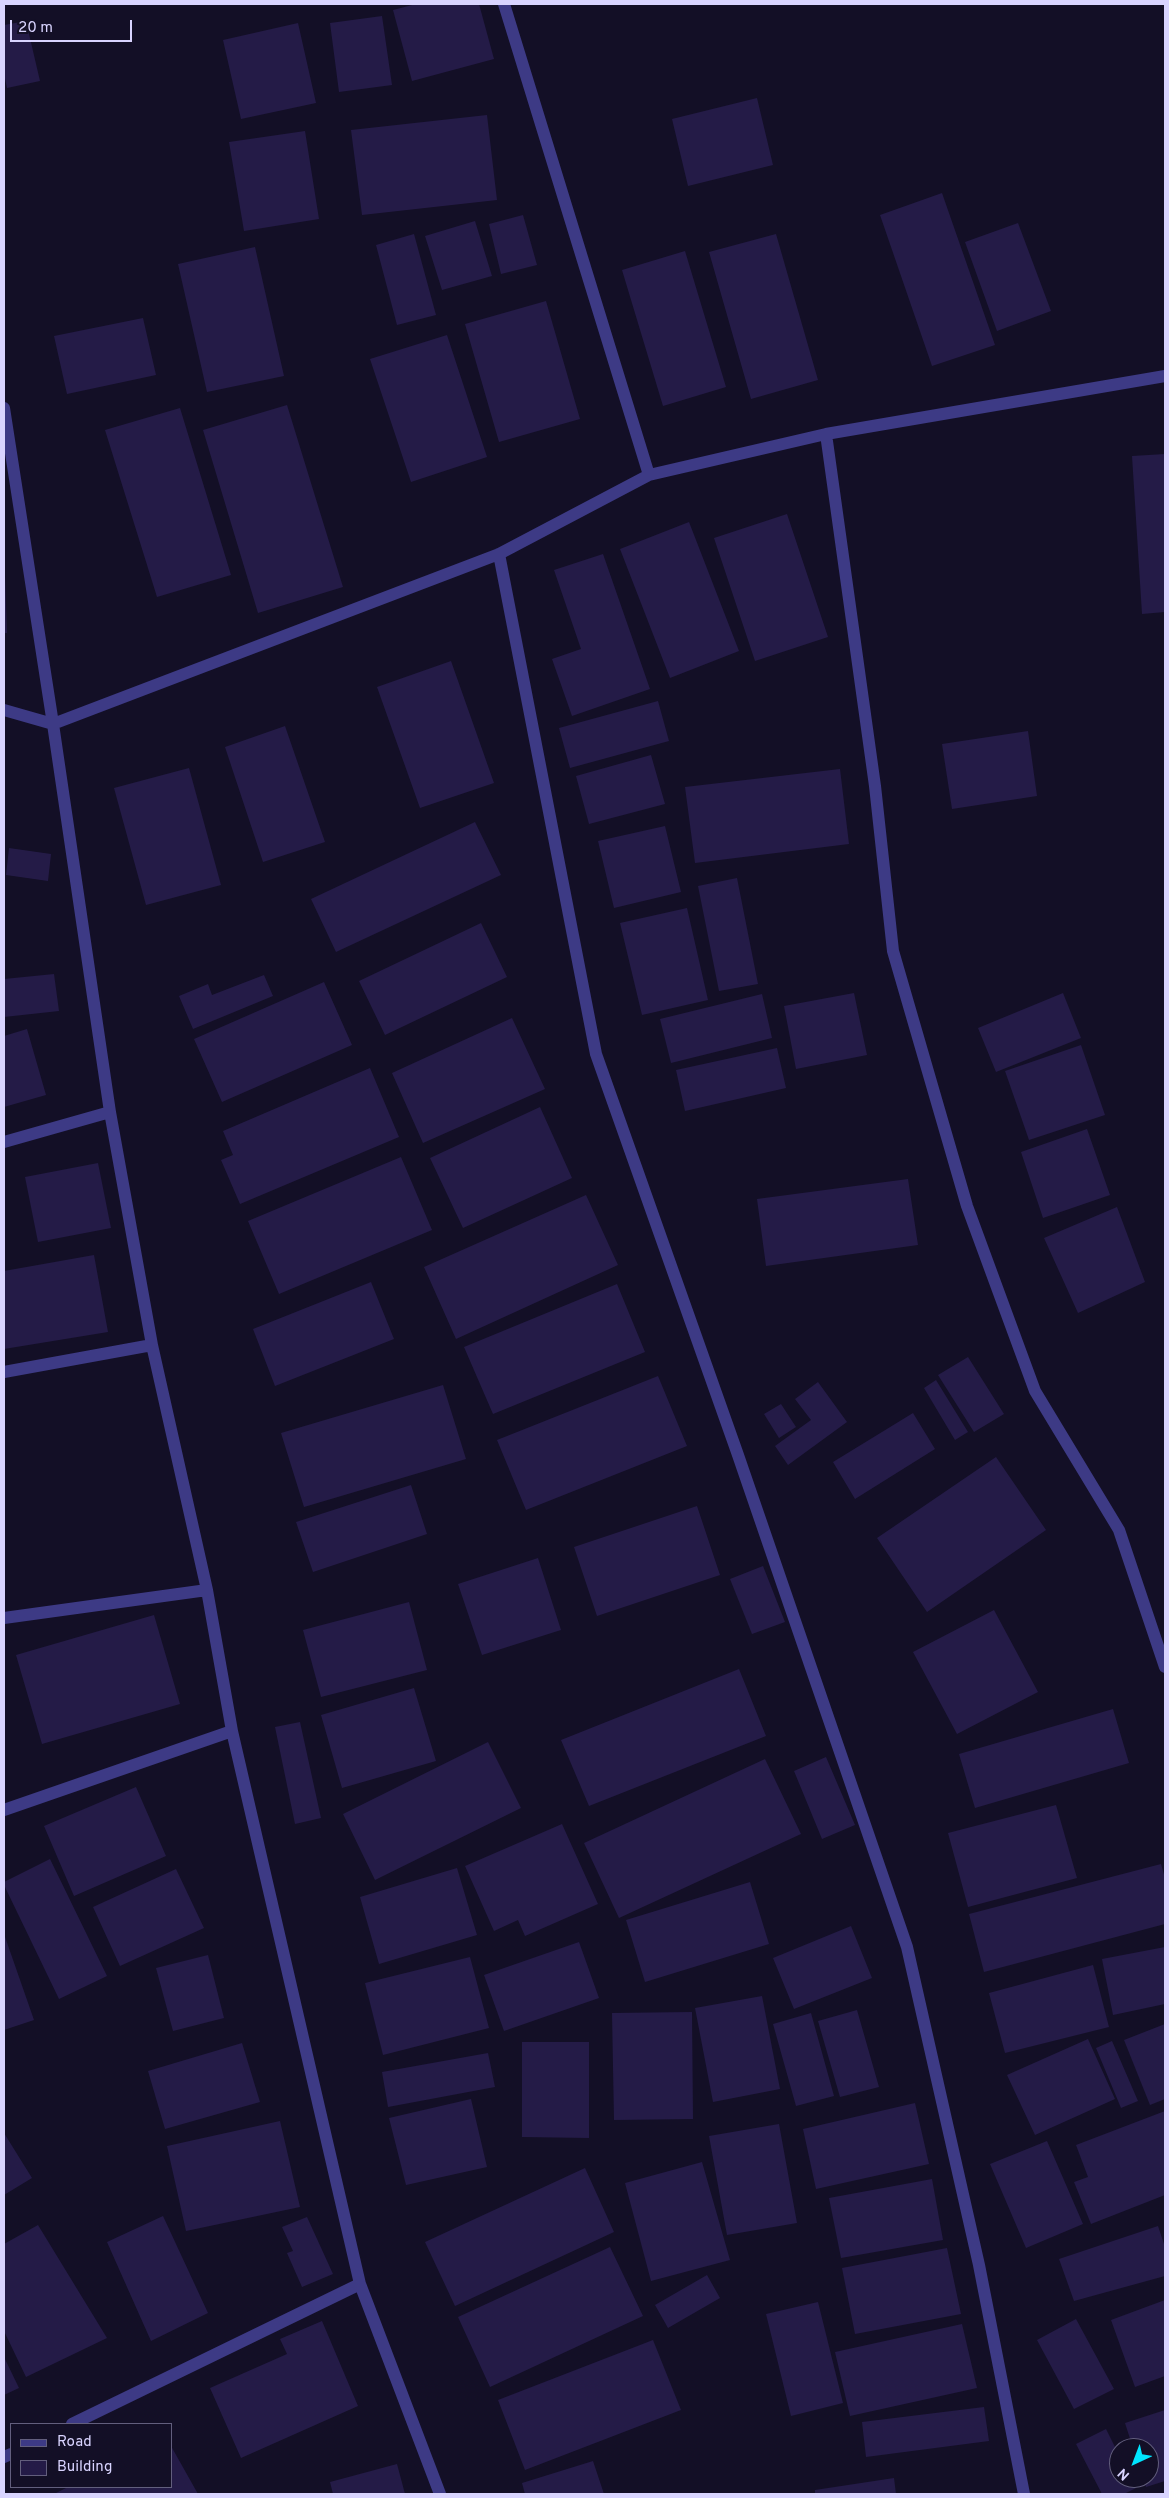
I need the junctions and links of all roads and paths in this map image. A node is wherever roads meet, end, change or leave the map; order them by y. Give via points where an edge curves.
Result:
1 (504, 4) edge
2 (1165, 376) edge
3 (4, 408) edge
4 (826, 434) junction
5 (649, 475) junction
6 (499, 554) junction
7 (4, 710) edge
8 (54, 724) junction
9 (110, 1112) junction
10 (4, 1142) edge
11 (152, 1345) junction
12 (4, 1372) edge
13 (207, 1590) junction
14 (4, 1618) edge
15 (1165, 1667) edge
16 (232, 1731) junction
17 (4, 1810) edge
18 (360, 2284) junction
19 (74, 2423) edge
20 (440, 2494) edge
21 (1024, 2494) edge

1 - 5 street
2 - 4 street
3 - 8 street
4 - 5 street
4 - 15 street via 875,786 893,951 967,1206 1035,1391 1119,1530
5 - 6 street
6 - 8 street
6 - 21 street via 596,1054 907,1947 979,2265
7 - 8 street
8 - 9 street
9 - 10 street
9 - 11 street
11 - 12 street
11 - 13 street
13 - 14 street
13 - 16 street
16 - 17 street
16 - 18 street
18 - 19 street
18 - 20 street

